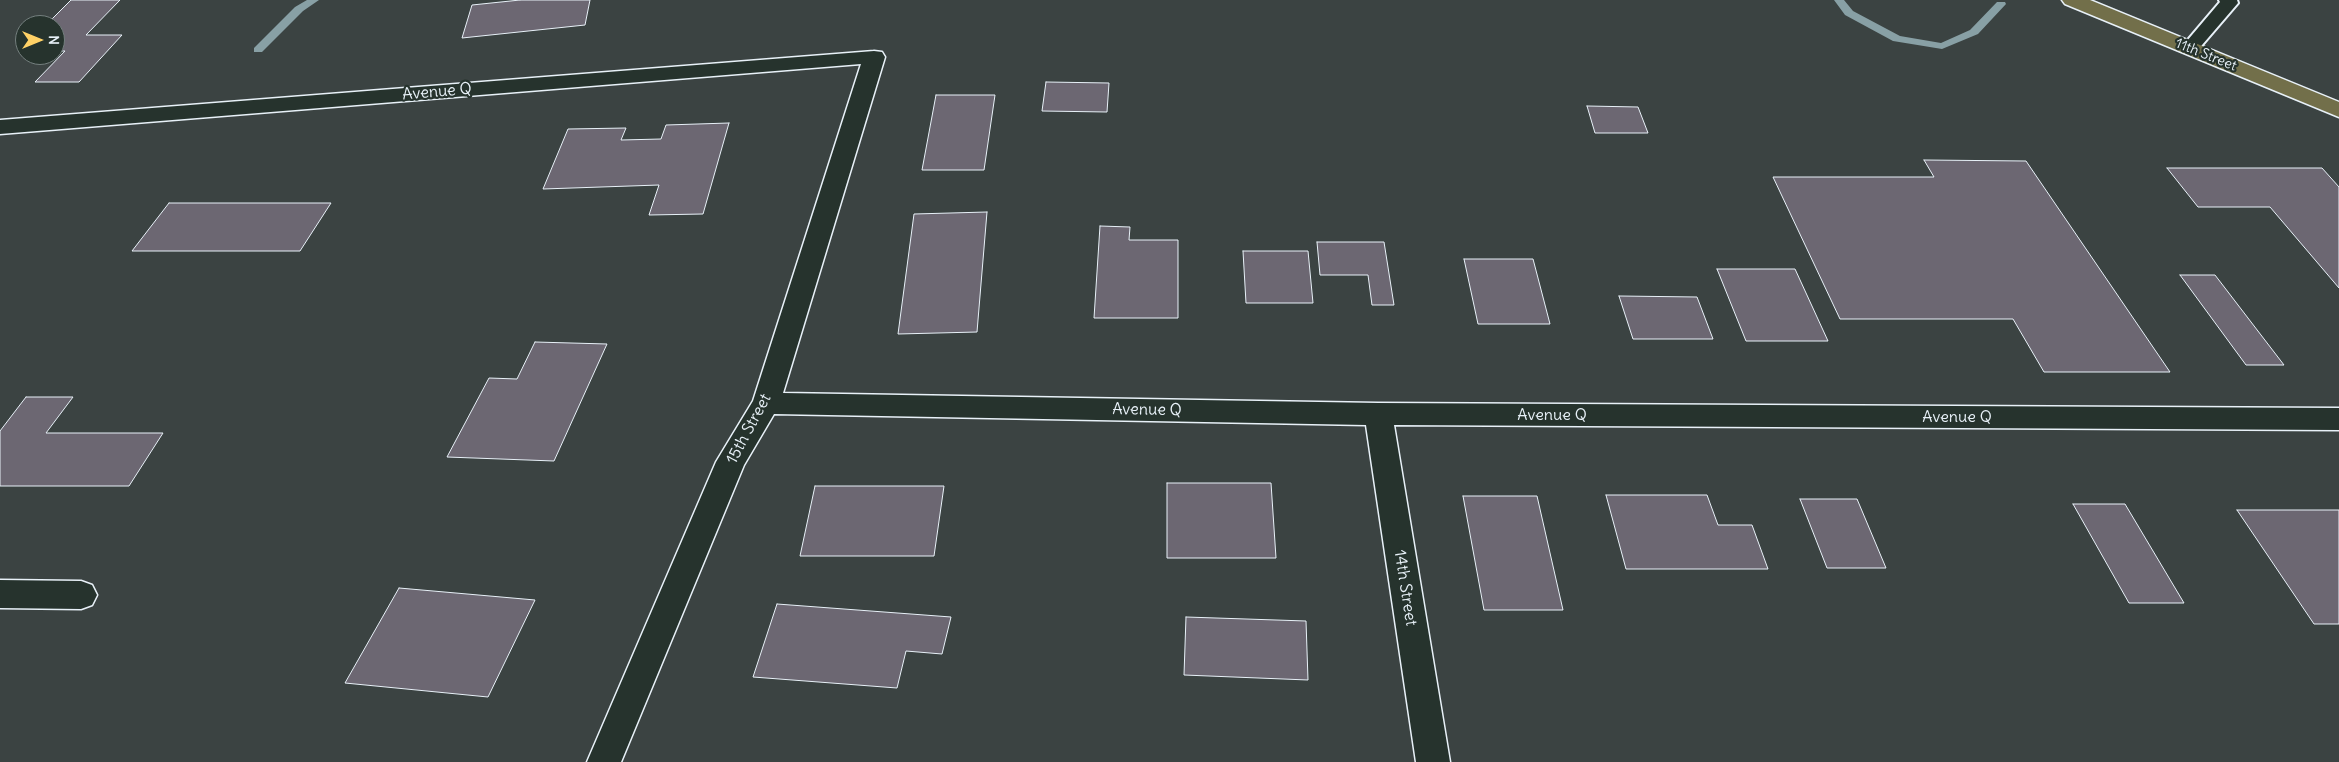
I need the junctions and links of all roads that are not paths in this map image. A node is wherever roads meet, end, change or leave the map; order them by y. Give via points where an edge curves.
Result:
1 (2072, 0) edge
2 (2228, 0) edge
3 (2190, 48) junction
4 (874, 57) joint
5 (2339, 110) edge
6 (0, 127) edge
7 (766, 403) junction
8 (1378, 414) junction
9 (2339, 419) edge
10 (0, 594) edge
11 (81, 595) dead end
12 (604, 762) edge
13 (1433, 762) edge

1 - 3 main road, 11th Street
2 - 3 lane via 2229,3
3 - 5 main road, 11th Street
4 - 6 street, Avenue Q
4 - 7 street, 15th Street
7 - 8 street, Avenue Q
7 - 12 street, 15th Street via 731,462
8 - 9 street, Avenue Q
8 - 13 street, 14th Street
10 - 11 street

